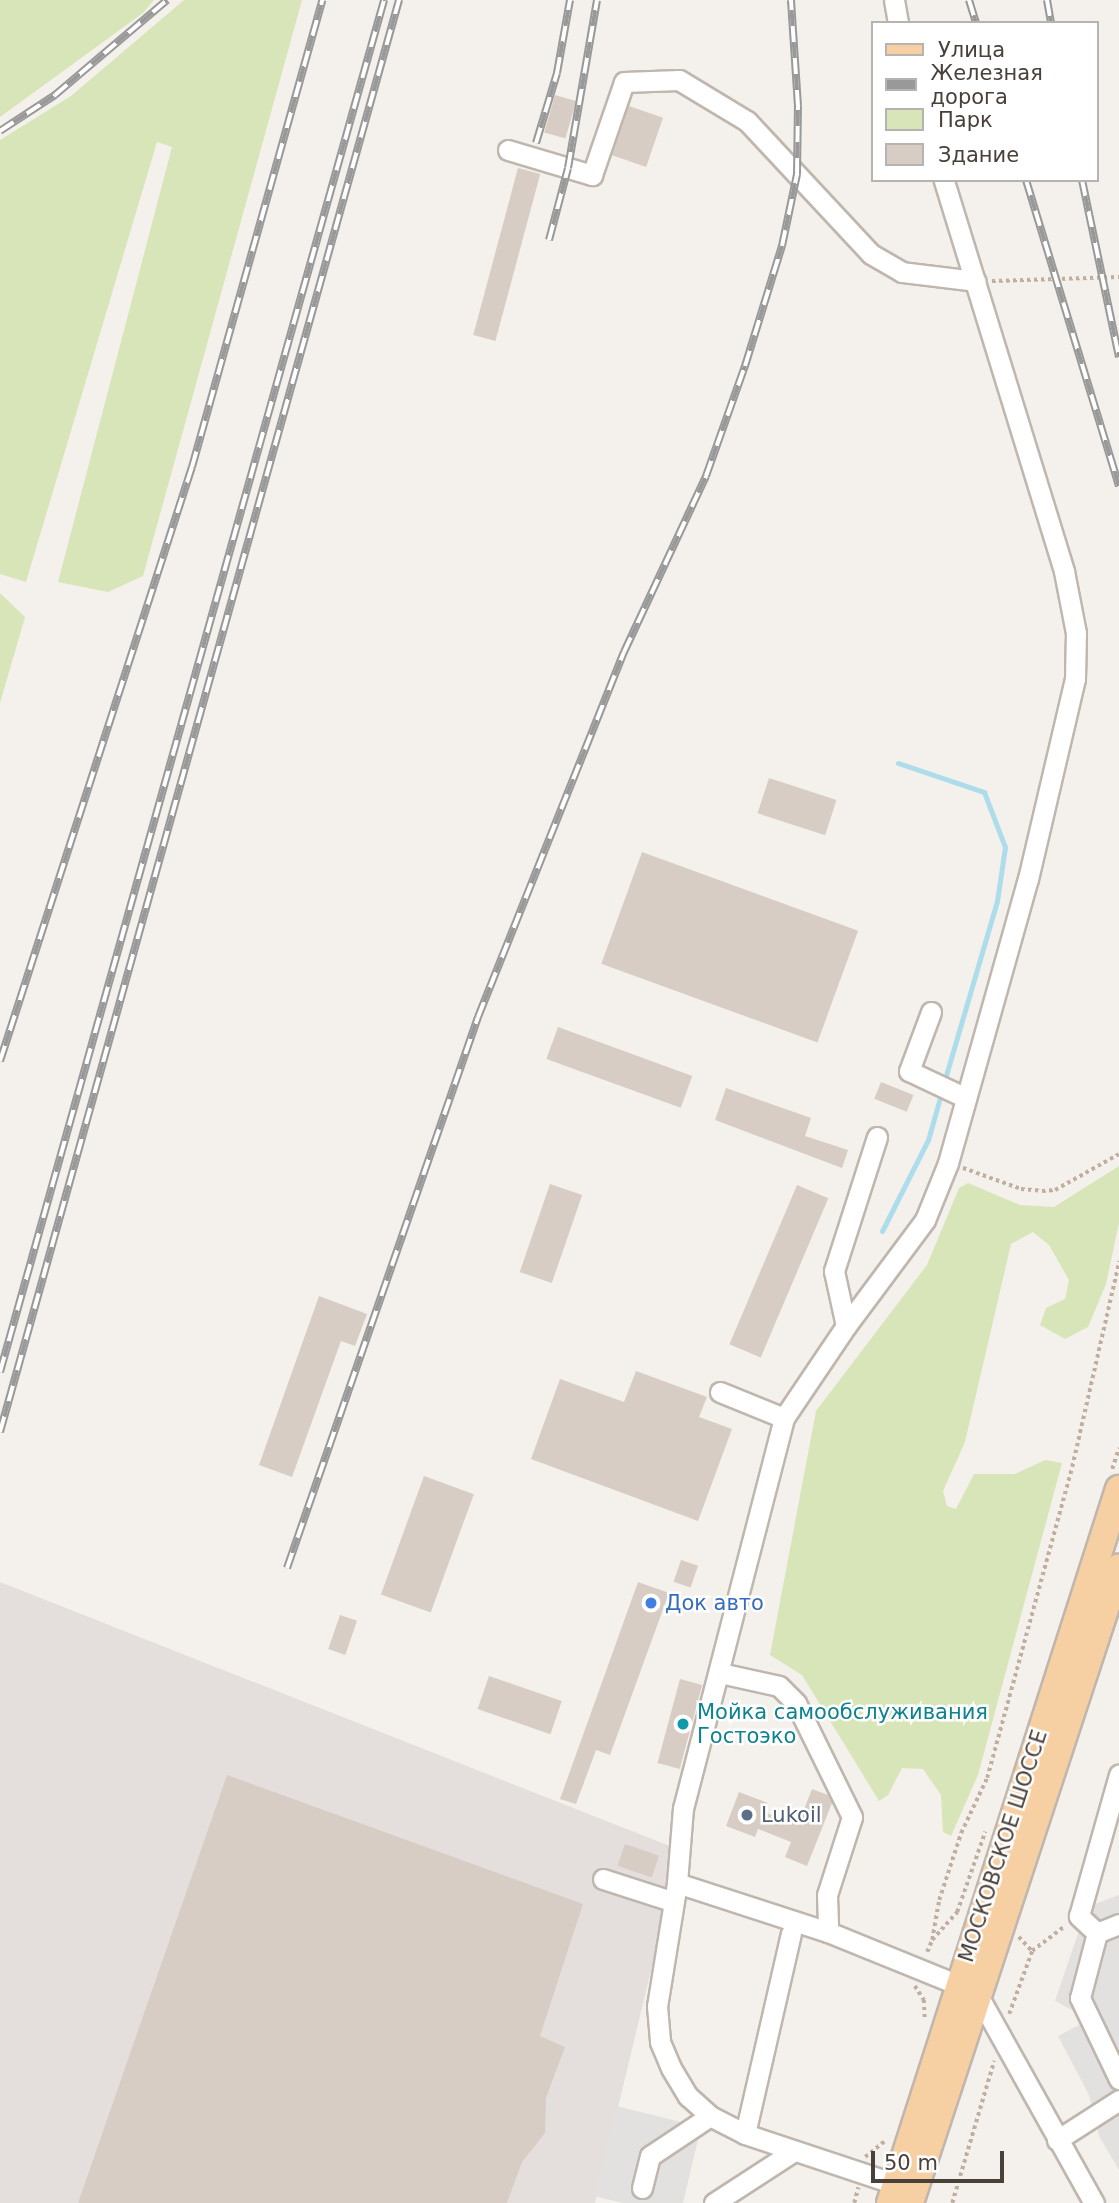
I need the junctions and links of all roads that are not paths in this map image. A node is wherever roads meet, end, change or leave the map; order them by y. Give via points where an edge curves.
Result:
1 (894, 0) edge
2 (898, 21) edge
3 (508, 150) dead end
4 (945, 182) edge
5 (975, 281) junction
6 (931, 1012) dead end
7 (966, 1098) junction
8 (877, 1137) dead end
9 (846, 1326) junction
10 (720, 1392) dead end
11 (784, 1418) junction
12 (1119, 1489) edge
13 (1119, 1567) edge
14 (720, 1674) junction
15 (1119, 1775) edge
16 (603, 1879) dead end
17 (674, 1892) junction
18 (1119, 1924) edge
19 (828, 1932) junction
20 (791, 1933) dead end
21 (1097, 1933) junction
22 (967, 1988) junction
23 (1119, 2079) edge
24 (1119, 2100) edge
25 (710, 2116) junction
26 (745, 2134) junction
27 (1057, 2140) junction
28 (794, 2151) junction
29 (642, 2188) dead end
30 (898, 2197) edge
31 (714, 2203) edge
32 (1094, 2203) edge

1 - 2 street
3 - 5 street via 592,175 624,82 679,80 747,121 871,254 902,272
4 - 5 street
5 - 7 street via 1063,571 1076,633 1075,679 1058,754
6 - 7 street via 909,1071
7 - 9 street via 948,1163 925,1220
8 - 9 street via 834,1271
9 - 11 street
10 - 11 street
11 - 14 street
12 - 22 main road, МОСКОВСКОЕ ШОССЕ
13 - 22 main road, МОСКОВСКОЕ ШОССЕ
14 - 17 street via 683,1808
14 - 19 street via 779,1686 796,1703 852,1817 827,1895
15 - 21 street via 1079,1916
16 - 17 street
17 - 19 street
17 - 25 street via 657,2006 660,2042 688,2096
18 - 21 street
19 - 22 street via 915,1978
20 - 26 street
21 - 23 street via 1080,1998
22 - 27 street
22 - 30 main road, МОСКОВСКОЕ ШОССЕ
24 - 27 street
25 - 26 street
25 - 29 street via 650,2156
26 - 28 street
27 - 32 street
28 - 30 street via 861,2172
28 - 31 street

